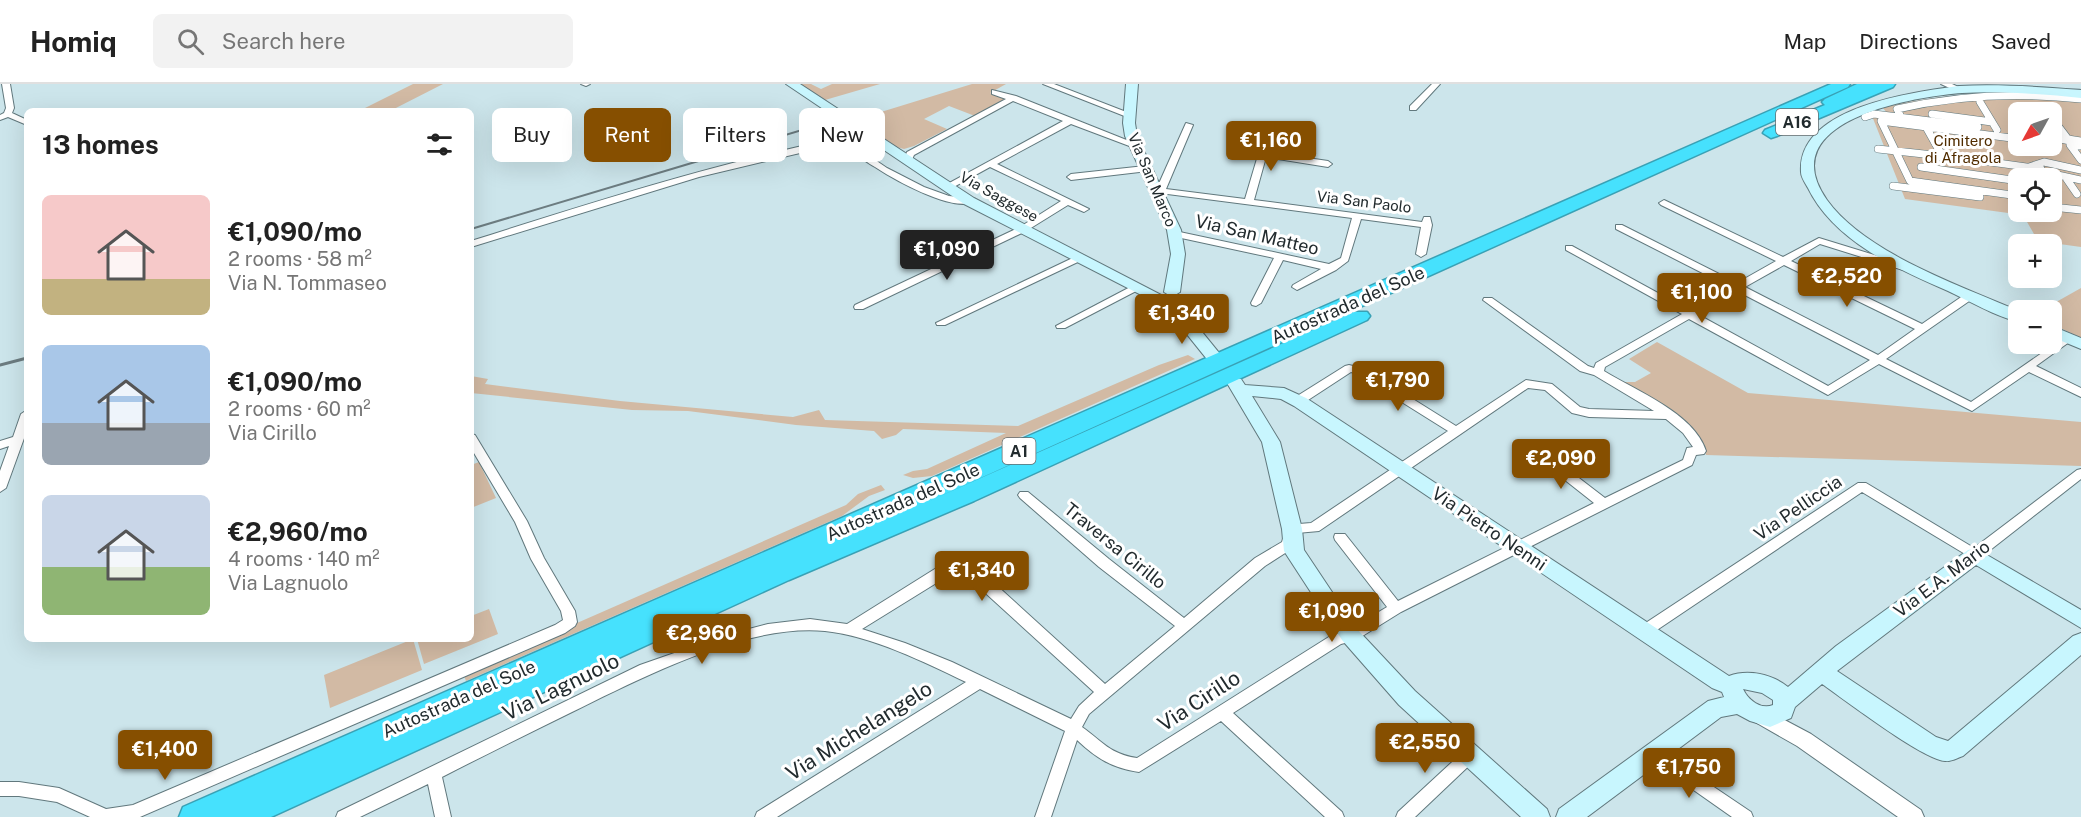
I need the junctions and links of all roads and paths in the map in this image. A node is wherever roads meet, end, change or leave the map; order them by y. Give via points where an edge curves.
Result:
1 (6, 84) edge
2 (792, 84) edge
3 (1047, 84) edge
4 (1132, 84) edge
5 (1436, 84) edge
6 (1826, 84) edge
7 (1843, 84) edge
8 (1869, 84) edge
9 (1888, 84) edge
10 (1945, 84) edge
11 (1961, 90) junction
12 (994, 92) dead end
13 (2081, 94) edge
14 (1012, 98) junction
15 (2081, 99) edge
16 (1926, 102) junction
17 (1980, 102) dead end
18 (828, 108) edge
19 (1413, 108) dead end
20 (1932, 114) junction
21 (1130, 115) junction
22 (1962, 115) junction
23 (4, 116) edge
24 (1865, 117) dead end
25 (1901, 117) junction
26 (1071, 120) junction
27 (24, 122) edge
28 (1936, 122) junction
29 (1992, 122) junction
30 (1189, 125) dead end
31 (1968, 126) junction
32 (1926, 127) junction
33 (1997, 130) junction
34 (2062, 130) edge
35 (2008, 131) edge
36 (1734, 133) junction
37 (1268, 135) dead end
38 (2008, 138) edge
39 (2081, 141) edge
40 (885, 143) edge
41 (928, 143) junction
42 (2073, 144) edge
43 (1135, 145) junction
44 (885, 147) edge
45 (1878, 149) dead end
46 (1895, 151) junction
47 (1262, 154) junction
48 (1936, 154) junction
49 (1951, 158) junction
50 (1706, 160) junction
51 (2081, 160) edge
52 (907, 162) junction
53 (990, 164) junction
54 (1328, 164) dead end
55 (1920, 167) dead end
56 (2027, 167) junction
57 (2034, 168) edge
58 (1145, 169) junction
59 (2081, 170) edge
60 (1953, 172) junction
61 (1071, 177) dead end
62 (2066, 178) junction
63 (2008, 180) edge
64 (2081, 180) edge
65 (1893, 186) dead end
66 (947, 188) junction
67 (1962, 188) junction
68 (1157, 190) junction
69 (2008, 194) edge
70 (2077, 194) dead end
71 (969, 201) junction
72 (1068, 201) junction
73 (2008, 201) edge
74 (1249, 202) junction
75 (2062, 202) edge
76 (1664, 203) dead end
77 (2068, 203) dead end
78 (2062, 208) edge
79 (1084, 209) dead end
80 (2081, 210) edge
81 (1357, 216) junction
82 (1619, 226) dead end
83 (1023, 229) junction
84 (1175, 234) junction
85 (474, 243) edge
86 (1569, 248) dead end
87 (1421, 254) dead end
88 (1280, 257) junction
89 (1079, 258) junction
90 (1784, 261) junction
91 (1332, 268) junction
92 (1917, 271) junction
93 (1739, 287) junction
94 (1137, 288) junction
95 (1297, 288) dead end
96 (1163, 294) junction
97 (1971, 295) junction
98 (1488, 300) dead end
99 (1256, 303) dead end
100 (859, 307) dead end
101 (2008, 311) edge
102 (1691, 314) junction
103 (941, 323) dead end
104 (1061, 326) dead end
105 (1923, 329) junction
106 (2074, 341) edge
107 (1212, 354) dead end
108 (1879, 359) junction
109 (2028, 367) junction
110 (1598, 372) junction
111 (2081, 393) edge
112 (1298, 401) junction
113 (1669, 415) junction
114 (24, 422) edge
115 (1456, 431) junction
116 (17, 440) junction
117 (474, 443) edge
118 (0, 445) edge
119 (1536, 451) dead end
120 (1400, 470) junction
121 (2081, 474) edge
122 (0, 488) edge
123 (1024, 495) dead end
124 (1605, 505) junction
125 (1295, 528) junction
126 (1340, 537) dead end
127 (1519, 548) junction
128 (1975, 555) junction
129 (1396, 608) junction
130 (2081, 620) edge
131 (1184, 625) junction
132 (849, 630) junction
133 (1643, 632) junction
134 (1351, 636) junction
135 (2081, 642) edge
136 (1822, 672) junction
137 (978, 682) junction
138 (1104, 692) junction
139 (1736, 695) junction
140 (1775, 704) junction
141 (1221, 712) junction
142 (1074, 727) junction
143 (1653, 753) junction
144 (1469, 756) junction
145 (433, 772) junction
146 (0, 789) edge
147 (194, 817) edge
148 (239, 817) edge
149 (344, 817) edge
150 (443, 817) edge
151 (763, 817) edge
152 (1043, 817) edge
153 (1336, 817) edge
154 (1404, 817) edge
155 (1538, 817) edge
156 (1568, 817) edge
157 (1745, 817) edge
158 (1914, 817) edge

1 - 23 street via 10,108
2 - 18 main road, Via Saggese
3 - 21 street
4 - 21 main road, Via San Marco
5 - 19 street
6 - 36 highway
7 - 36 highway, Autostrada del Sole / A1
8 - 50 highway, Autostrada del Sole / A1
9 - 50 highway, A16
10 - 11 street
11 - 13 main road via 1998,88
11 - 92 main road via 1911,96 1863,111 1831,126 1812,142 1807,152 1806,172 1811,185 1832,213 1869,244
12 - 14 street
14 - 26 street
14 - 41 street
15 - 16 street via 1991,94
16 - 20 street
16 - 25 street via 1897,110
17 - 29 street
20 - 22 street
20 - 28 street
21 - 43 main road, Via San Marco
22 - 29 street
22 - 31 street
23 - 27 street
24 - 25 street
25 - 28 street
26 - 43 street
26 - 53 street
28 - 31 street
29 - 33 street
30 - 68 street
31 - 33 street
32 - 38 street
32 - 46 street via 1881,121
32 - 48 street
33 - 35 street
34 - 42 street
36 - 147 highway, Autostrada del Sole / A1
37 - 47 street
39 - 42 street
40 - 41 street via 898,150
41 - 52 street via 910,154
42 - 51 street
43 - 58 main road, Via San Marco
44 - 52 main road, Via Saggese
45 - 46 street
46 - 48 street
46 - 67 street via 1910,181
47 - 54 street
47 - 74 street
48 - 49 street
49 - 56 street
49 - 60 street
50 - 148 highway, Autostrada del Sole / A1 via 966,495 780,573
52 - 66 main road, Via Saggese
53 - 66 street
53 - 72 street
55 - 60 street
56 - 57 street
56 - 59 street via 2044,162
56 - 62 street
58 - 61 street
58 - 68 main road, Via San Marco
60 - 63 street
60 - 67 street
62 - 64 street
62 - 70 street
65 - 73 street
66 - 71 main road, Via Saggese
67 - 69 street
68 - 74 street, Via San Paolo
68 - 84 main road, Via San Marco
71 - 83 main road, Via Saggese
71 - 85 street via 954,201 925,189 834,142 754,158
72 - 79 street
72 - 83 street
74 - 81 street, Via San Paolo
75 - 77 street
76 - 90 street
78 - 80 street
81 - 87 street, Via San Paolo via 1427,221
81 - 91 street via 1345,259
82 - 93 street
83 - 89 main road, Via Saggese
83 - 100 street
84 - 88 street, Via San Matteo
84 - 96 main road, Via San Marco via 1176,275
86 - 102 street
88 - 91 street, Via San Matteo
88 - 99 street
89 - 94 main road, Via Saggese
89 - 103 street
90 - 92 street via 1819,241
90 - 93 street
90 - 105 street
91 - 95 street
92 - 97 main road
93 - 102 street
93 - 108 street
94 - 96 main road, Via Saggese
94 - 104 street
96 - 107 main road, Via Saggese
97 - 101 main road
97 - 105 street
98 - 110 street via 1584,369
102 - 108 street via 1828,391
102 - 110 street via 1600,365
105 - 108 street
106 - 109 street
108 - 109 street via 1972,407
109 - 111 street
110 - 113 street
112 - 115 street via 1350,368 1361,371
112 - 120 main road, Via Pietro Nenni
112 - 125 main road, Via Pietro Nenni via 1284,394 1238,387 1271,442
113 - 115 street via 1582,412 1548,387 1526,384
113 - 124 street, Via Cirillo via 1692,433 1700,451 1691,451 1688,462
114 - 116 street
115 - 120 street
116 - 118 street
116 - 122 street
117 - 146 street via 568,610 570,622 134,812 105,816 59,795
119 - 124 street
120 - 125 street via 1314,528
120 - 127 main road, Via Pietro Nenni
121 - 128 street, Via E.A. Mario
123 - 131 street, Traversa Cirillo
124 - 127 street, Via Cirillo
125 - 131 street via 1288,544 1260,562
125 - 134 main road via 1294,551
126 - 129 street
127 - 129 street, Via Cirillo
127 - 133 main road, Via Pietro Nenni
128 - 130 main road
128 - 133 street, Via Pelliccia via 1862,486
128 - 136 main road, Via E.A. Mario
129 - 134 street, Via Cirillo
131 - 138 street
132 - 137 street, Via Lagnuolo via 909,650
132 - 138 street via 960,564 968,567
132 - 145 street, Via Lagnuolo via 812,625 763,630 696,650 645,669
133 - 139 main road, Via Pietro Nenni
134 - 141 street, Via Cirillo via 1337,639
134 - 144 main road via 1407,698
135 - 136 main road via 1950,752 1928,744
136 - 140 main road, Via E.A. Mario via 1804,688
137 - 142 street, Via Lagnuolo
137 - 151 street, Via Michelangelo
138 - 142 street via 1084,710
139 - 140 main road, Via Pietro Nenni
139 - 140 main road via 1737,681 1743,680
139 - 143 main road
140 - 158 street via 1804,740
141 - 142 street, Via Cirillo via 1139,765 1108,759
141 - 153 street
142 - 152 street
143 - 156 main road
143 - 157 street
144 - 154 street
144 - 155 main road
145 - 149 street, Via Lagnuolo
145 - 150 street

